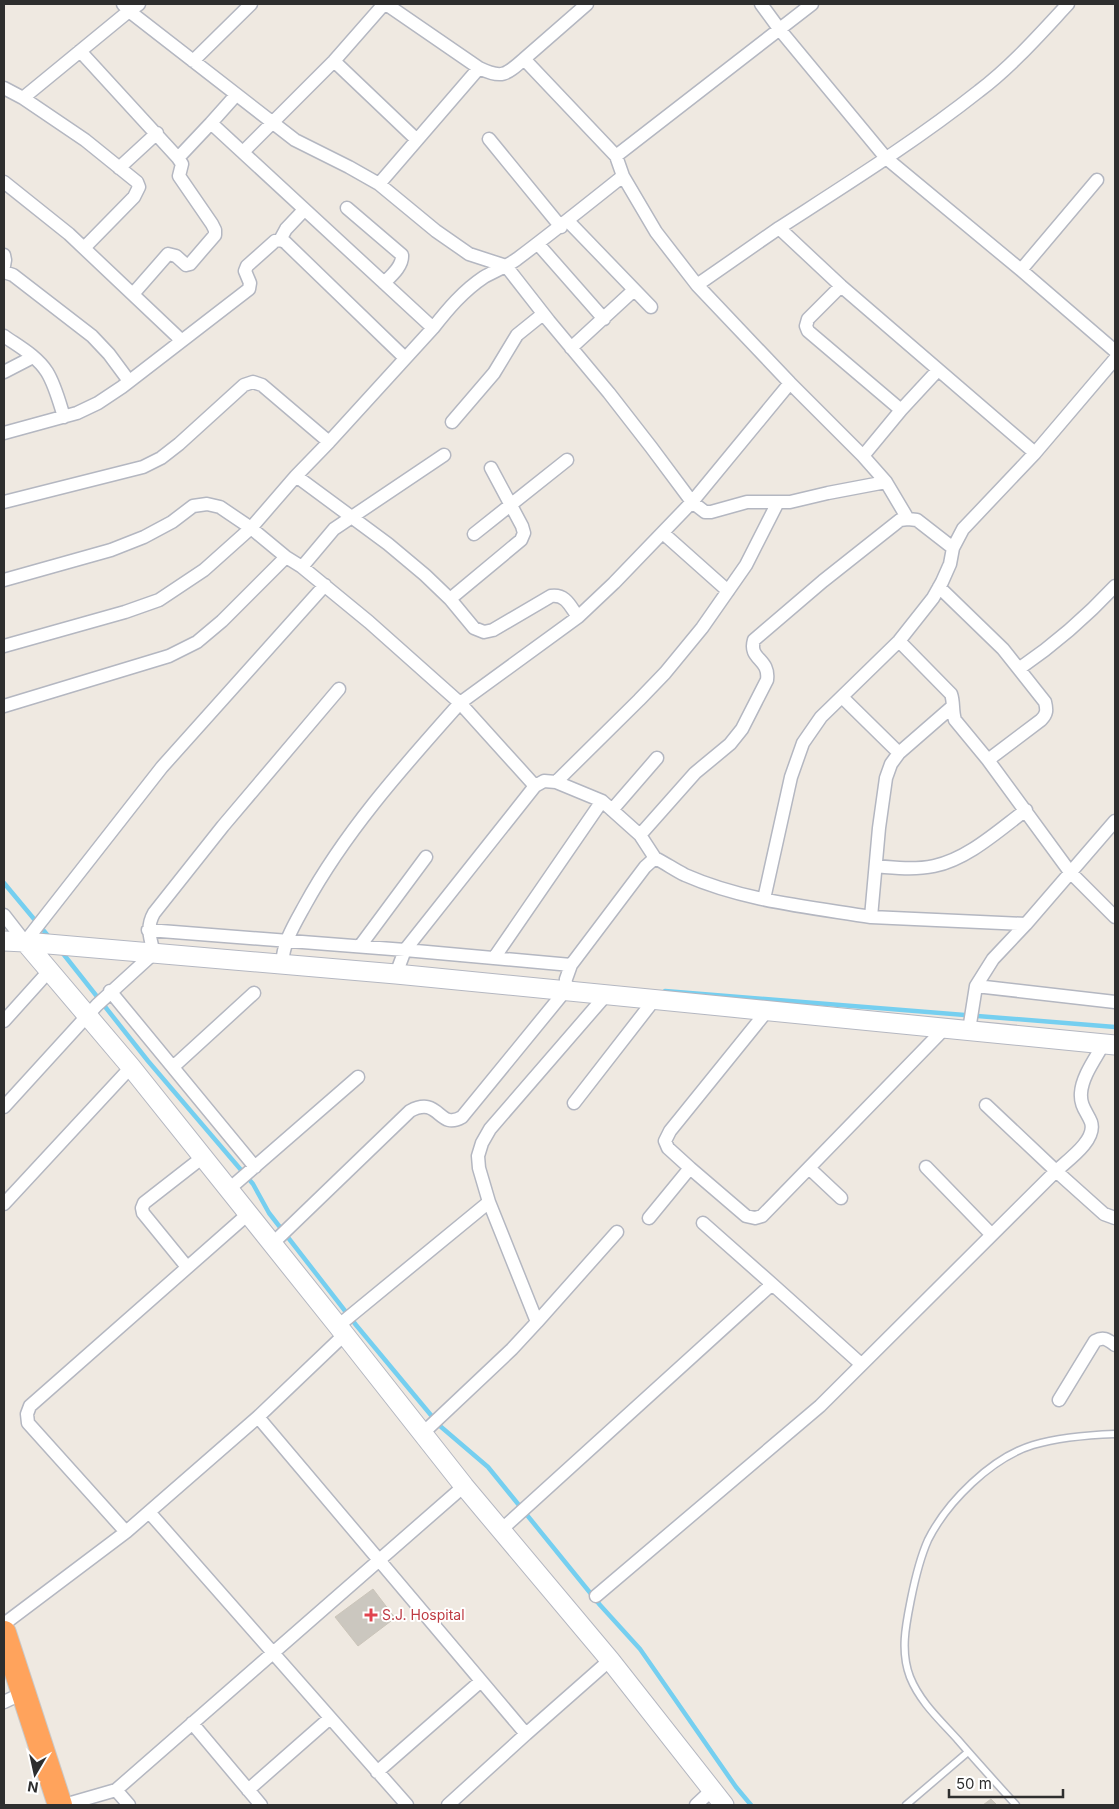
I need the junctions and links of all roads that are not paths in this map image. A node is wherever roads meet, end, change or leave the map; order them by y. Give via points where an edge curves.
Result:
1 (251, 4) edge
2 (385, 4) edge
3 (586, 4) edge
4 (761, 4) edge
5 (812, 4) edge
6 (1068, 4) edge
7 (130, 6) edge
8 (780, 30) junction
9 (80, 51) junction
10 (524, 59) junction
11 (193, 61) junction
12 (334, 61) junction
13 (479, 68) junction
14 (4, 88) edge
15 (236, 95) junction
16 (23, 98) junction
17 (211, 123) junction
18 (272, 123) junction
19 (158, 134) junction
20 (489, 139) dead end
21 (417, 140) junction
22 (243, 152) junction
23 (616, 156) junction
24 (178, 158) junction
25 (886, 158) junction
26 (119, 168) junction
27 (623, 176) junction
28 (1097, 180) dead end
29 (379, 184) junction
30 (5, 186) edge
31 (347, 208) dead end
32 (304, 210) junction
33 (565, 224) junction
34 (779, 228) junction
35 (280, 240) junction
36 (538, 244) junction
37 (84, 248) junction
38 (4, 255) edge
39 (4, 266) edge
40 (506, 266) junction
41 (1021, 270) junction
42 (4, 272) edge
43 (384, 283) junction
44 (697, 285) junction
45 (841, 286) junction
46 (634, 290) junction
47 (133, 294) junction
48 (651, 307) dead end
49 (542, 314) junction
50 (604, 319) junction
51 (433, 328) junction
52 (4, 336) edge
53 (181, 340) junction
54 (571, 348) junction
55 (1115, 350) edge
56 (33, 357) junction
57 (405, 358) junction
58 (1115, 359) edge
59 (938, 370) junction
60 (4, 372) edge
61 (129, 381) junction
62 (790, 383) junction
63 (901, 410) junction
64 (64, 417) junction
65 (452, 422) dead end
66 (4, 432) edge
67 (330, 442) junction
68 (1035, 453) junction
69 (444, 455) dead end
70 (864, 456) junction
71 (567, 460) dead end
72 (490, 468) dead end
73 (296, 476) junction
74 (886, 482) junction
75 (4, 502) edge
76 (692, 502) junction
77 (778, 502) junction
78 (510, 504) junction
79 (352, 517) junction
80 (908, 519) junction
81 (251, 528) junction
82 (474, 534) dead end
83 (664, 534) junction
84 (953, 548) junction
85 (286, 557) junction
86 (302, 567) junction
87 (4, 580) edge
88 (324, 585) junction
89 (1115, 586) edge
90 (939, 587) junction
91 (728, 591) junction
92 (450, 600) junction
93 (578, 617) junction
94 (899, 641) junction
95 (4, 646) edge
96 (1020, 668) junction
97 (339, 689) dead end
98 (842, 697) junction
99 (460, 703) junction
100 (4, 706) edge
101 (953, 706) junction
102 (899, 753) junction
103 (657, 758) dead end
104 (988, 760) junction
105 (556, 782) junction
106 (535, 786) junction
107 (607, 805) junction
108 (1026, 810) junction
109 (1115, 821) edge
110 (640, 835) junction
111 (426, 857) dead end
112 (655, 858) junction
113 (876, 866) junction
114 (1070, 872) junction
115 (764, 899) junction
116 (4, 915) edge
117 (872, 917) junction
118 (1115, 917) edge
119 (1026, 924) junction
120 (30, 935) junction
121 (4, 941) edge
122 (151, 942) junction
123 (360, 946) junction
124 (406, 950) junction
125 (284, 953) junction
126 (494, 958) junction
127 (49, 971) junction
128 (396, 974) junction
129 (568, 976) junction
130 (976, 986) junction
131 (254, 993) dead end
132 (606, 995) junction
133 (654, 1000) junction
134 (1115, 1002) edge
135 (99, 1003) junction
136 (767, 1011) junction
137 (4, 1021) edge
138 (970, 1025) junction
139 (945, 1028) junction
140 (1110, 1044) edge
141 (130, 1067) junction
142 (173, 1067) junction
143 (358, 1078) dead end
144 (574, 1103) dead end
145 (986, 1105) dead end
146 (4, 1107) edge
147 (203, 1157) junction
148 (690, 1168) junction
149 (809, 1168) junction
150 (926, 1168) dead end
151 (1056, 1171) junction
152 (242, 1178) junction
153 (841, 1198) dead end
154 (489, 1202) junction
155 (4, 1204) edge
156 (248, 1214) junction
157 (649, 1218) dead end
158 (1115, 1218) edge
159 (703, 1223) dead end
160 (617, 1232) dead end
161 (991, 1234) junction
162 (280, 1236) junction
163 (187, 1267) junction
164 (772, 1284) junction
165 (537, 1322) junction
166 (345, 1324) junction
167 (1115, 1345) edge
168 (861, 1364) junction
169 (1059, 1400) dead end
170 (258, 1417) junction
171 (432, 1426) junction
172 (1115, 1434) edge
173 (464, 1486) junction
174 (149, 1512) junction
175 (505, 1527) junction
176 (126, 1532) junction
177 (380, 1561) junction
178 (596, 1596) dead end
179 (4, 1624) edge
180 (4, 1633) edge
181 (273, 1653) junction
182 (610, 1660) junction
183 (480, 1681) junction
184 (14, 1698) edge
185 (330, 1718) junction
186 (192, 1723) junction
187 (526, 1734) junction
188 (968, 1752) junction
189 (377, 1772) junction
190 (116, 1790) junction
191 (248, 1790) junction
192 (712, 1790) junction
193 (60, 1805) edge
194 (64, 1805) edge
195 (129, 1805) edge
196 (261, 1805) edge
197 (407, 1805) edge
198 (448, 1805) edge
199 (696, 1805) edge
200 (724, 1805) edge
201 (906, 1805) edge
202 (1016, 1805) edge

1 - 11 street
2 - 12 street
2 - 13 street
3 - 10 street
4 - 8 street
5 - 8 street
6 - 25 street via 1034,42 980,91
7 - 9 street
7 - 11 street
8 - 23 street
8 - 25 street
9 - 16 street
9 - 19 street
10 - 13 street via 501,75
10 - 23 street
11 - 15 street
12 - 18 street
12 - 21 street
13 - 21 street
14 - 16 street
15 - 17 street
15 - 18 street
16 - 26 street via 85,140
17 - 22 street
17 - 24 street
18 - 22 street
18 - 29 street via 294,140
19 - 24 street
19 - 26 street
20 - 33 street
21 - 29 street
22 - 32 street
23 - 27 street
24 - 47 street via 182,164 179,176 212,224 215,235 190,264 168,254
25 - 34 street
25 - 41 street
26 - 37 street via 137,182 138,192
27 - 33 street
27 - 44 street via 656,232
28 - 41 street
29 - 40 street via 436,232 469,254
30 - 37 street
31 - 43 street via 402,255 400,265
32 - 35 street
32 - 43 street
33 - 36 street
33 - 46 street
34 - 44 street
34 - 45 street
35 - 53 street via 274,241 247,266 248,289
35 - 57 street
36 - 40 street
36 - 50 street
37 - 47 street
38 - 39 street
40 - 49 street
40 - 51 street via 466,290
41 - 55 street
42 - 61 street via 13,275 92,336
43 - 51 street
44 - 62 street
45 - 59 street
45 - 63 street via 808,318 808,331
46 - 48 street
46 - 50 street
47 - 53 street
49 - 54 street
49 - 65 street via 516,335 494,373
50 - 54 street
51 - 57 street
52 - 56 street
53 - 61 street
54 - 76 street via 652,447
56 - 60 street
56 - 64 street via 46,370
57 - 67 street
58 - 68 street
59 - 63 street
59 - 68 street
61 - 64 street via 98,402
62 - 70 street
62 - 76 street
63 - 70 street
64 - 66 street
67 - 73 street
67 - 75 street via 262,385 253,382 244,385 161,458 143,467
68 - 84 street via 963,529
69 - 79 street
70 - 74 street
71 - 78 street
72 - 78 street
73 - 79 street
73 - 81 street
74 - 77 street
74 - 80 street
76 - 77 street via 705,512 711,512 748,502
76 - 83 street
77 - 91 street via 746,565
78 - 82 street
78 - 92 street via 522,526 521,540
79 - 86 street via 334,529
79 - 92 street via 425,575
80 - 84 street via 917,520
80 - 110 street via 892,526 754,640 752,647 766,665 767,680 742,730 695,773
81 - 85 street
81 - 87 street via 220,507 207,504 193,506 144,538
81 - 95 street via 204,570 160,600
83 - 91 street
83 - 93 street
84 - 90 street via 950,564
85 - 86 street
85 - 100 street via 222,622 190,645 169,656
86 - 88 street
88 - 99 street
88 - 120 street via 162,767
89 - 96 street via 1049,649
90 - 94 street
90 - 96 street
91 - 105 street via 665,673
92 - 93 street via 474,628 484,632 551,596 564,597
93 - 99 street
94 - 98 street
94 - 101 street via 951,694
96 - 104 street via 1045,702 1046,716
97 - 122 street via 154,913 150,920
98 - 102 street
98 - 115 street via 821,717 803,743 791,777
99 - 106 street
99 - 125 street via 400,770 352,832 315,887
101 - 102 street
101 - 104 street via 955,720
102 - 113 street via 886,778
103 - 107 street
104 - 108 street
105 - 106 street via 544,780
105 - 107 street
106 - 124 street
107 - 110 street
107 - 126 street
108 - 113 street via 977,846 935,866 909,869
108 - 114 street
109 - 114 street
110 - 112 street
111 - 123 street
112 - 115 street via 684,874 723,889
112 - 129 street via 645,867
113 - 117 street
114 - 118 street
114 - 119 street
115 - 117 street
116 - 120 street
117 - 119 street
119 - 130 street via 993,959
120 - 121 street
120 - 122 street
120 - 127 street
122 - 125 street
122 - 135 street
123 - 124 street
123 - 125 street
124 - 126 street
124 - 128 street
125 - 128 street
126 - 129 street
127 - 135 street
127 - 137 street
128 - 129 street
129 - 132 street
129 - 162 street via 462,1117 455,1121 446,1120 431,1108 420,1106 410,1111
130 - 134 street
130 - 138 street
131 - 142 street
132 - 133 street
132 - 154 street via 490,1129 482,1143 479,1168
133 - 136 street
133 - 144 street
135 - 141 street
135 - 142 street
135 - 146 street
136 - 139 street
136 - 148 street via 665,1141 668,1148
138 - 139 street
138 - 140 street
139 - 149 street
140 - 151 street via 1084,1081 1081,1093 1082,1105 1091,1123 1089,1140
141 - 147 street
141 - 155 street
142 - 152 street
143 - 152 street
145 - 151 street
147 - 152 street
147 - 163 street via 144,1203 142,1208
148 - 149 street via 746,1216 755,1218 762,1216
148 - 157 street
149 - 153 street
150 - 161 street
151 - 158 street via 1104,1214
151 - 161 street
152 - 156 street
154 - 165 street
154 - 166 street
156 - 162 street
156 - 163 street
159 - 164 street
160 - 165 street
161 - 168 street
162 - 166 street
163 - 176 street via 30,1406 27,1414 28,1423
164 - 168 street
164 - 175 street
165 - 171 street
166 - 170 street
166 - 171 street
167 - 169 street via 1107,1339 1095,1341
168 - 178 street via 820,1406
170 - 174 street
170 - 177 street
171 - 173 street
172 - 188 lane via 1071,1436 1031,1446 1004,1459 976,1480 945,1511 928,1542 915,1580 904,1655 910,1677 925,1704
173 - 175 street
173 - 177 street
174 - 176 street
174 - 181 street
175 - 182 street
176 - 179 street
177 - 181 street
177 - 183 street
180 - 184 highway
181 - 185 street
181 - 186 street
182 - 187 street
182 - 192 street
183 - 187 street
183 - 189 street
184 - 193 highway
185 - 189 street
185 - 191 street
186 - 190 street
186 - 191 street
187 - 198 street
188 - 201 lane
188 - 202 lane
189 - 197 street
190 - 194 street
190 - 195 street
191 - 196 street
192 - 199 street
192 - 200 street

